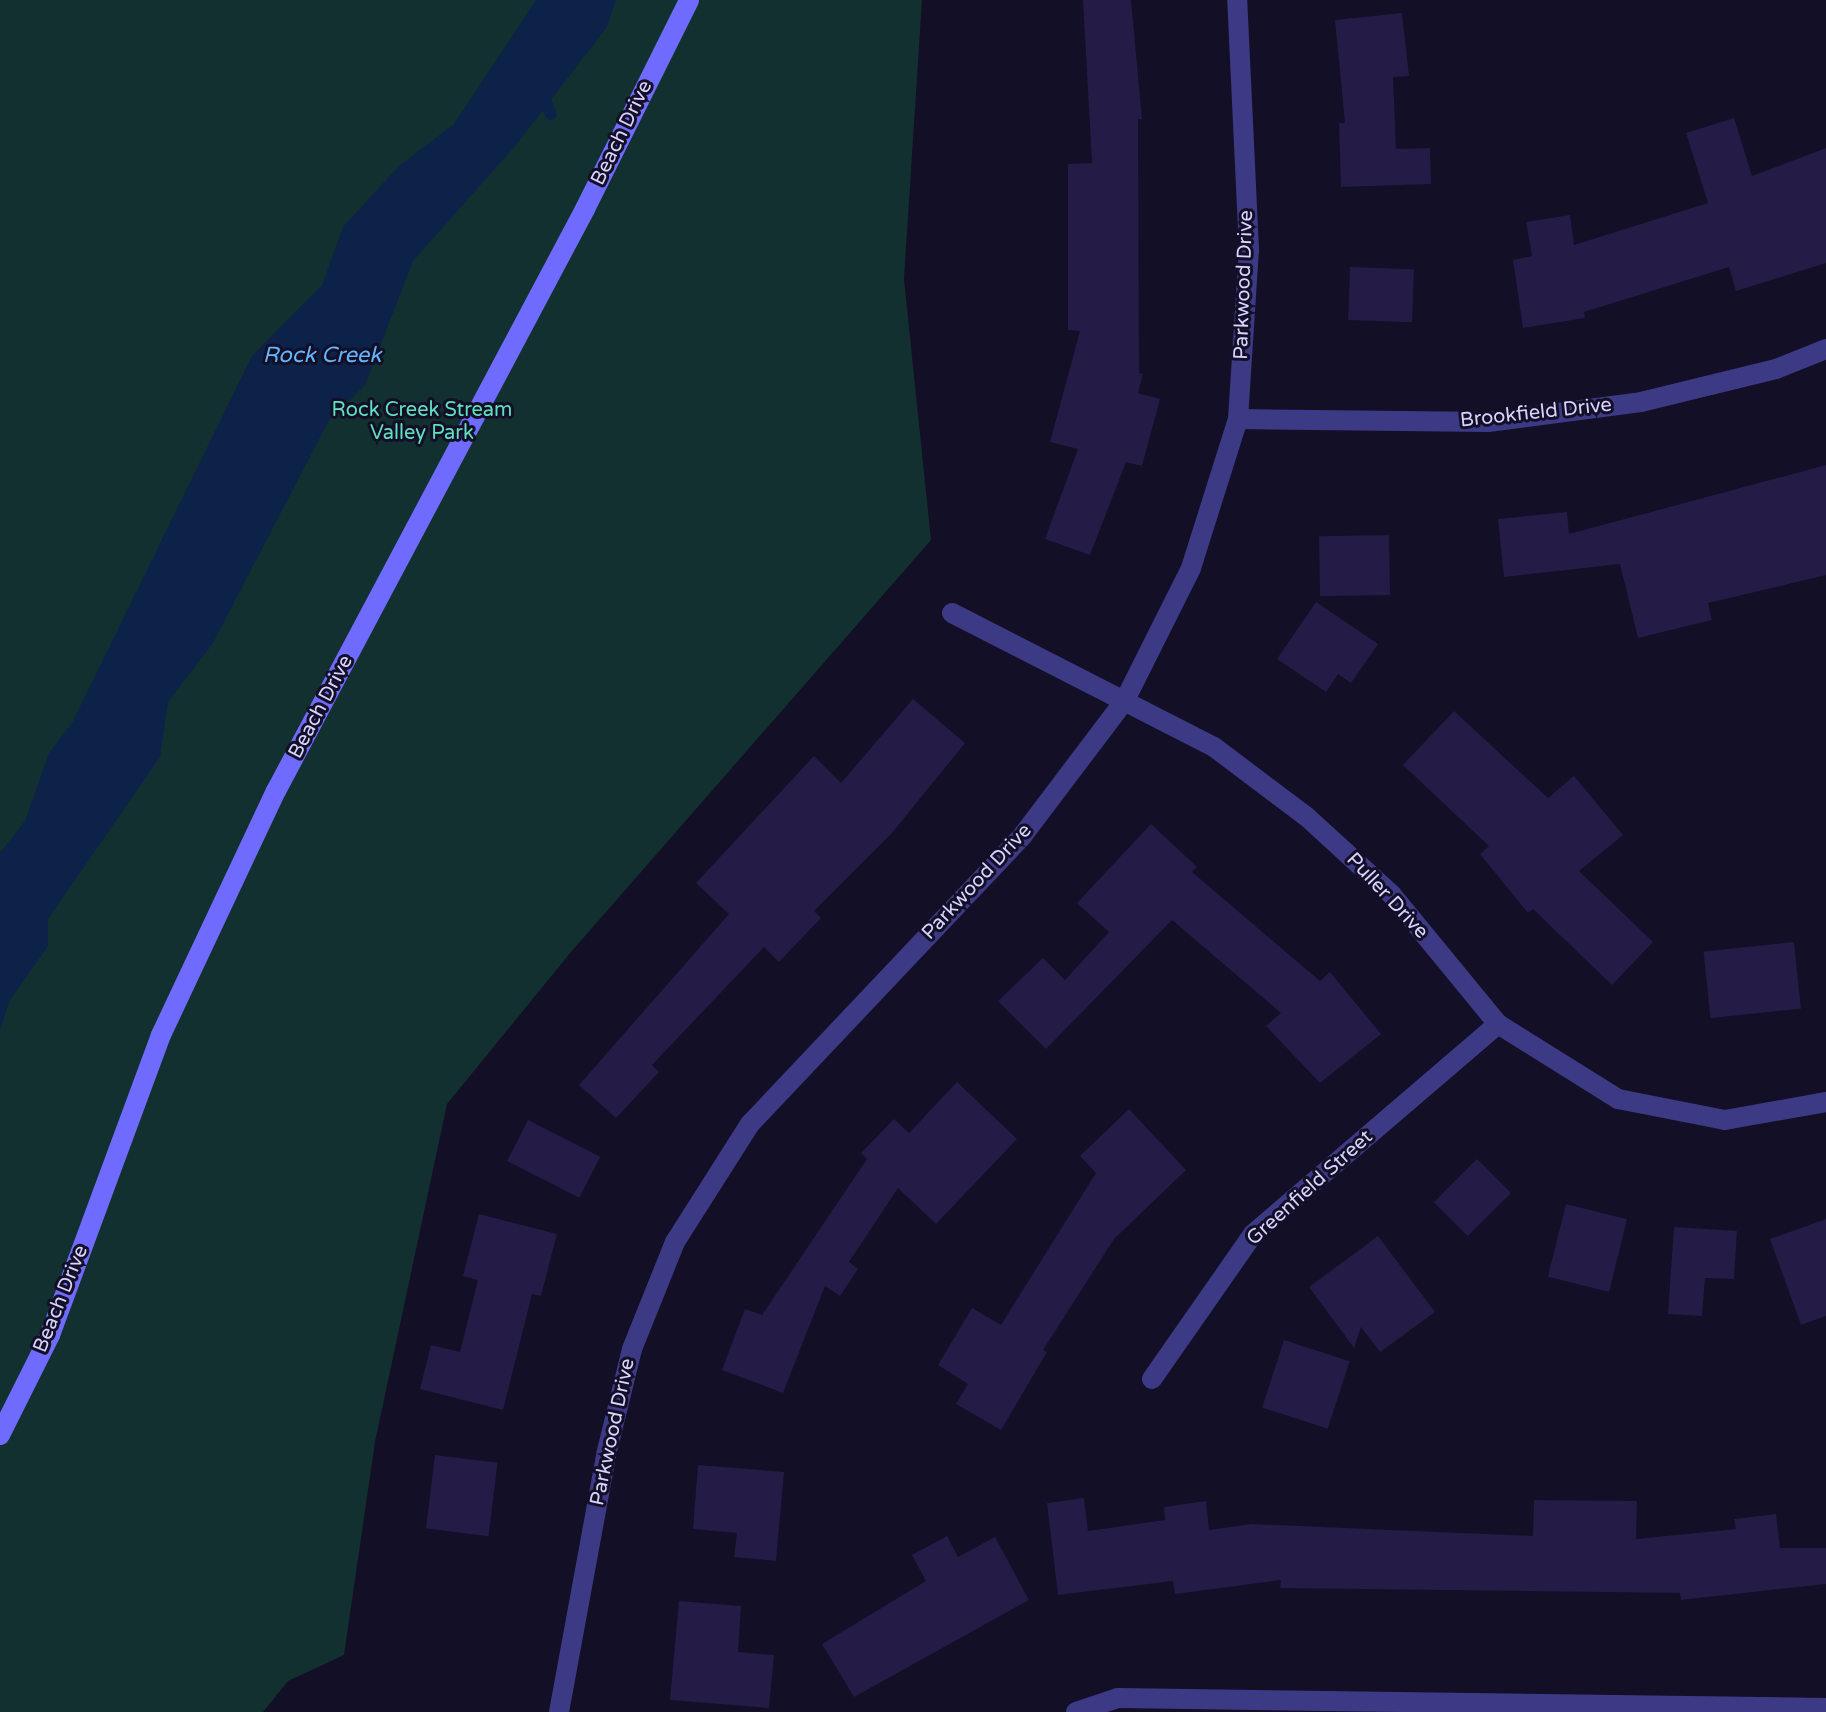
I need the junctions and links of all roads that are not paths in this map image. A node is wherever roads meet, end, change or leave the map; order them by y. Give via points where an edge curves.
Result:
1 (689, 0) edge
2 (1237, 0) edge
3 (1826, 349) edge
4 (1238, 419) junction
5 (952, 613) dead end
6 (1125, 700) junction
7 (1498, 1024) junction
8 (1826, 1102) edge
9 (1152, 1379) dead end
10 (0, 1435) edge
11 (1826, 1708) edge
12 (559, 1712) edge
13 (1076, 1712) edge

1 - 10 street, Beach Drive via 585,209 276,791 161,1035 50,1335
2 - 4 street, Parkwood Drive via 1249,250
3 - 4 street, Brookfield Drive via 1776,369 1641,402 1488,422
4 - 6 street, Parkwood Drive via 1191,568
5 - 6 street, Puller Drive
6 - 7 street, Puller Drive via 1214,747 1307,817 1392,895
6 - 12 street, Parkwood Drive via 1023,835 750,1124 675,1242 632,1349 606,1455
7 - 8 street, Puller Drive via 1618,1099 1725,1120
7 - 9 street, Greenfield Street via 1253,1234
11 - 13 street via 1118,1698

